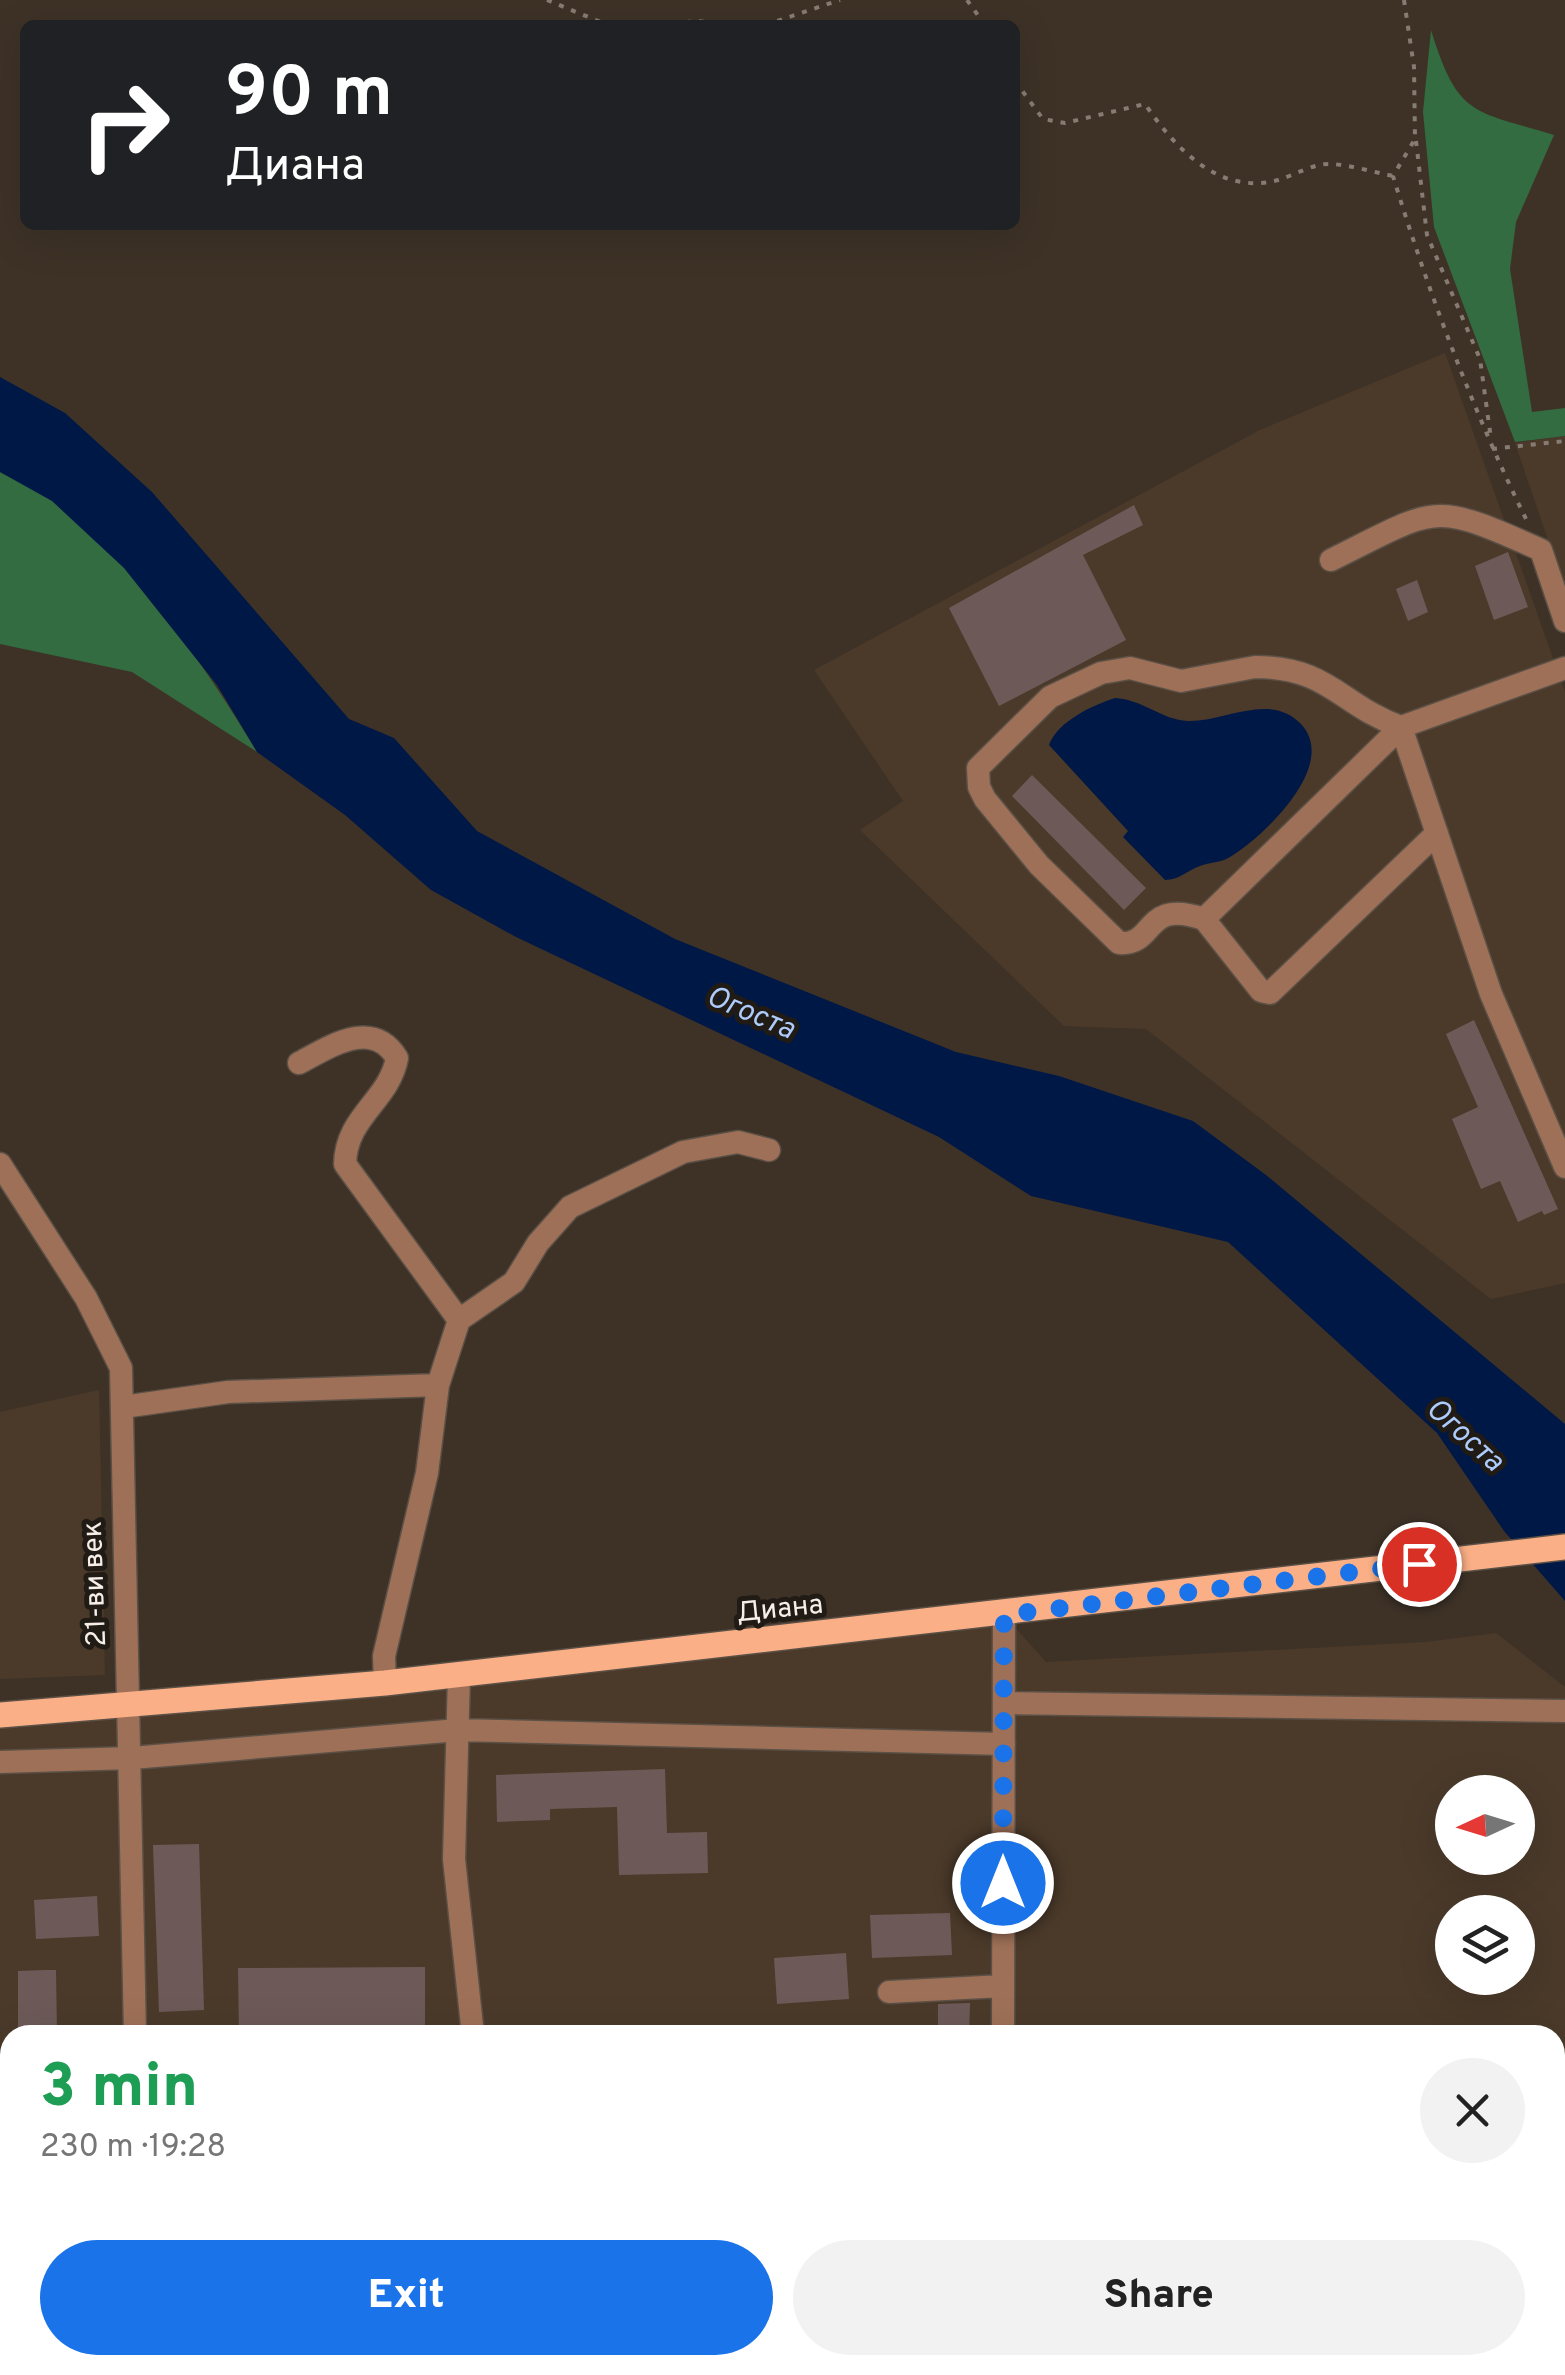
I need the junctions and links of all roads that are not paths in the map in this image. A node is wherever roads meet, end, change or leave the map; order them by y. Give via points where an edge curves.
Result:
1 (1331, 560) dead end
2 (1565, 621) edge
3 (1565, 668) edge
4 (1401, 726) junction
5 (1437, 833) junction
6 (1204, 920) junction
7 (300, 1063) dead end
8 (769, 1150) dead end
9 (0, 1164) edge
10 (1565, 1167) edge
11 (458, 1320) junction
12 (438, 1385) junction
13 (123, 1408) junction
14 (1565, 1547) edge
15 (1004, 1615) junction
16 (459, 1675) junction
17 (386, 1683) junction
18 (1004, 1702) junction
19 (130, 1706) junction
20 (1565, 1712) edge
21 (0, 1715) edge
22 (458, 1730) junction
23 (1004, 1744) junction
24 (132, 1758) junction
25 (0, 1762) edge
26 (1003, 1986) junction
27 (889, 1992) dead end
28 (135, 2025) edge
29 (472, 2025) edge
30 (1003, 2025) edge

1 - 2 street via 1422,515 1470,518 1541,550
3 - 4 street
4 - 5 street
4 - 6 street
4 - 6 street via 1290,667 1180,681 1130,668 1101,673 1050,697 983,761 977,778 985,798 1039,865 1120,943 1134,940 1165,913 1178,910
5 - 6 street via 1270,993 1261,991
5 - 10 street via 1491,994
7 - 11 street via 358,1037 388,1045 396,1058 394,1073 348,1135 345,1164
8 - 11 street via 738,1142 682,1152 570,1206 514,1282
9 - 13 street, 21-ви век via 86,1298 122,1368
11 - 12 street
12 - 13 street via 228,1392
12 - 17 street via 427,1473 384,1656
13 - 19 street, 21-ви век
14 - 15 main road, Диана
15 - 16 main road, Диана
15 - 18 street
16 - 17 main road, Диана
16 - 22 street
17 - 19 main road, Диана
18 - 20 street
18 - 23 street
19 - 21 main road, Диана
19 - 24 street, 21-ви век
22 - 23 street
22 - 24 street
22 - 29 street via 454,1859
23 - 26 street
24 - 25 street
24 - 28 street, 21-ви век
26 - 27 street
26 - 30 street

